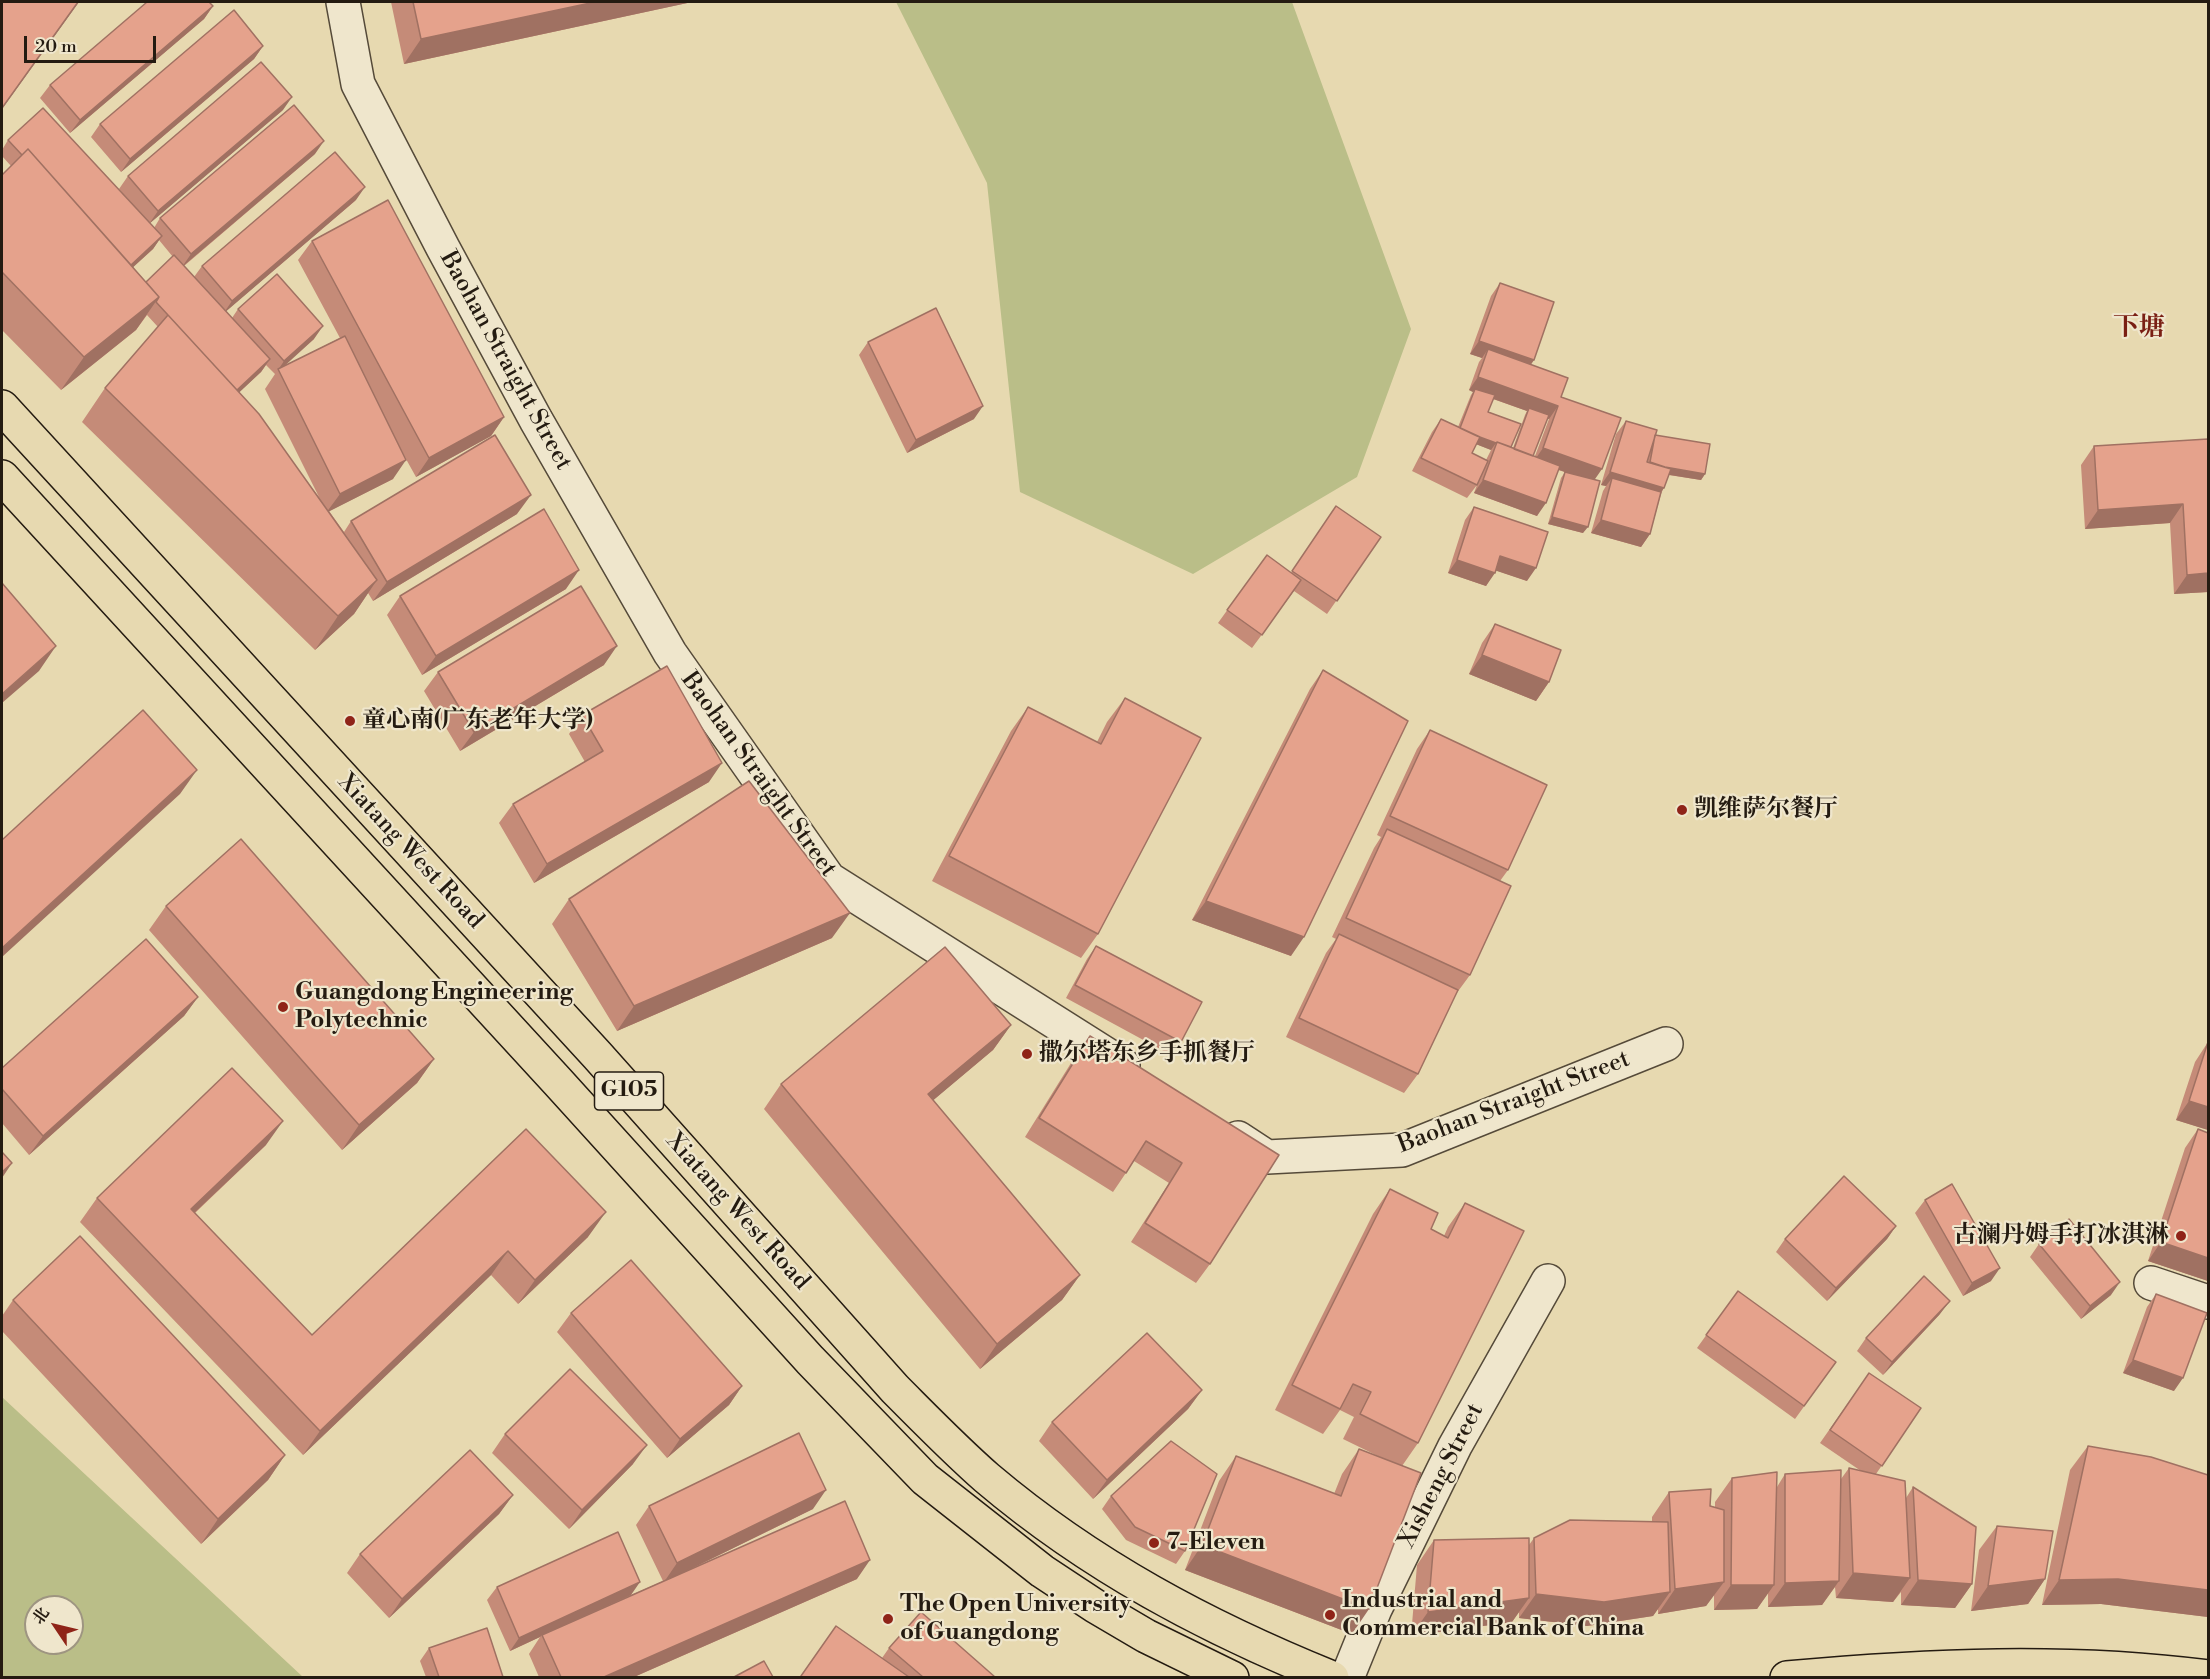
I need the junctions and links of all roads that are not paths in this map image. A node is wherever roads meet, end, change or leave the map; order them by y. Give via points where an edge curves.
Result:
1 (344, 2) edge
2 (2, 407) edge
3 (2, 477) edge
4 (1666, 1044) dead end
5 (1148, 1081) edge
6 (1217, 1125) edge
7 (1548, 1281) dead end
8 (2151, 1283) dead end
9 (2208, 1302) edge
10 (1232, 1677) edge
11 (1332, 1677) edge
12 (1347, 1677) edge
13 (1787, 1677) edge
14 (2208, 1677) edge

1 - 5 street, Baohan Straight Street via 358,84 536,420 670,653 829,879
2 - 11 highway, Xiatang West Road / G105 via 939,1433 995,1484 1103,1564 1183,1610 1271,1653
3 - 10 highway, Xiatang West Road / G105 via 810,1360 925,1479 1042,1571 1095,1606 1146,1636
4 - 6 street, Baohan Straight Street via 1402,1150 1267,1156
7 - 12 street, Xisheng Street via 1455,1446 1375,1609
8 - 9 street
13 - 14 highway via 1950,1666 2102,1668

